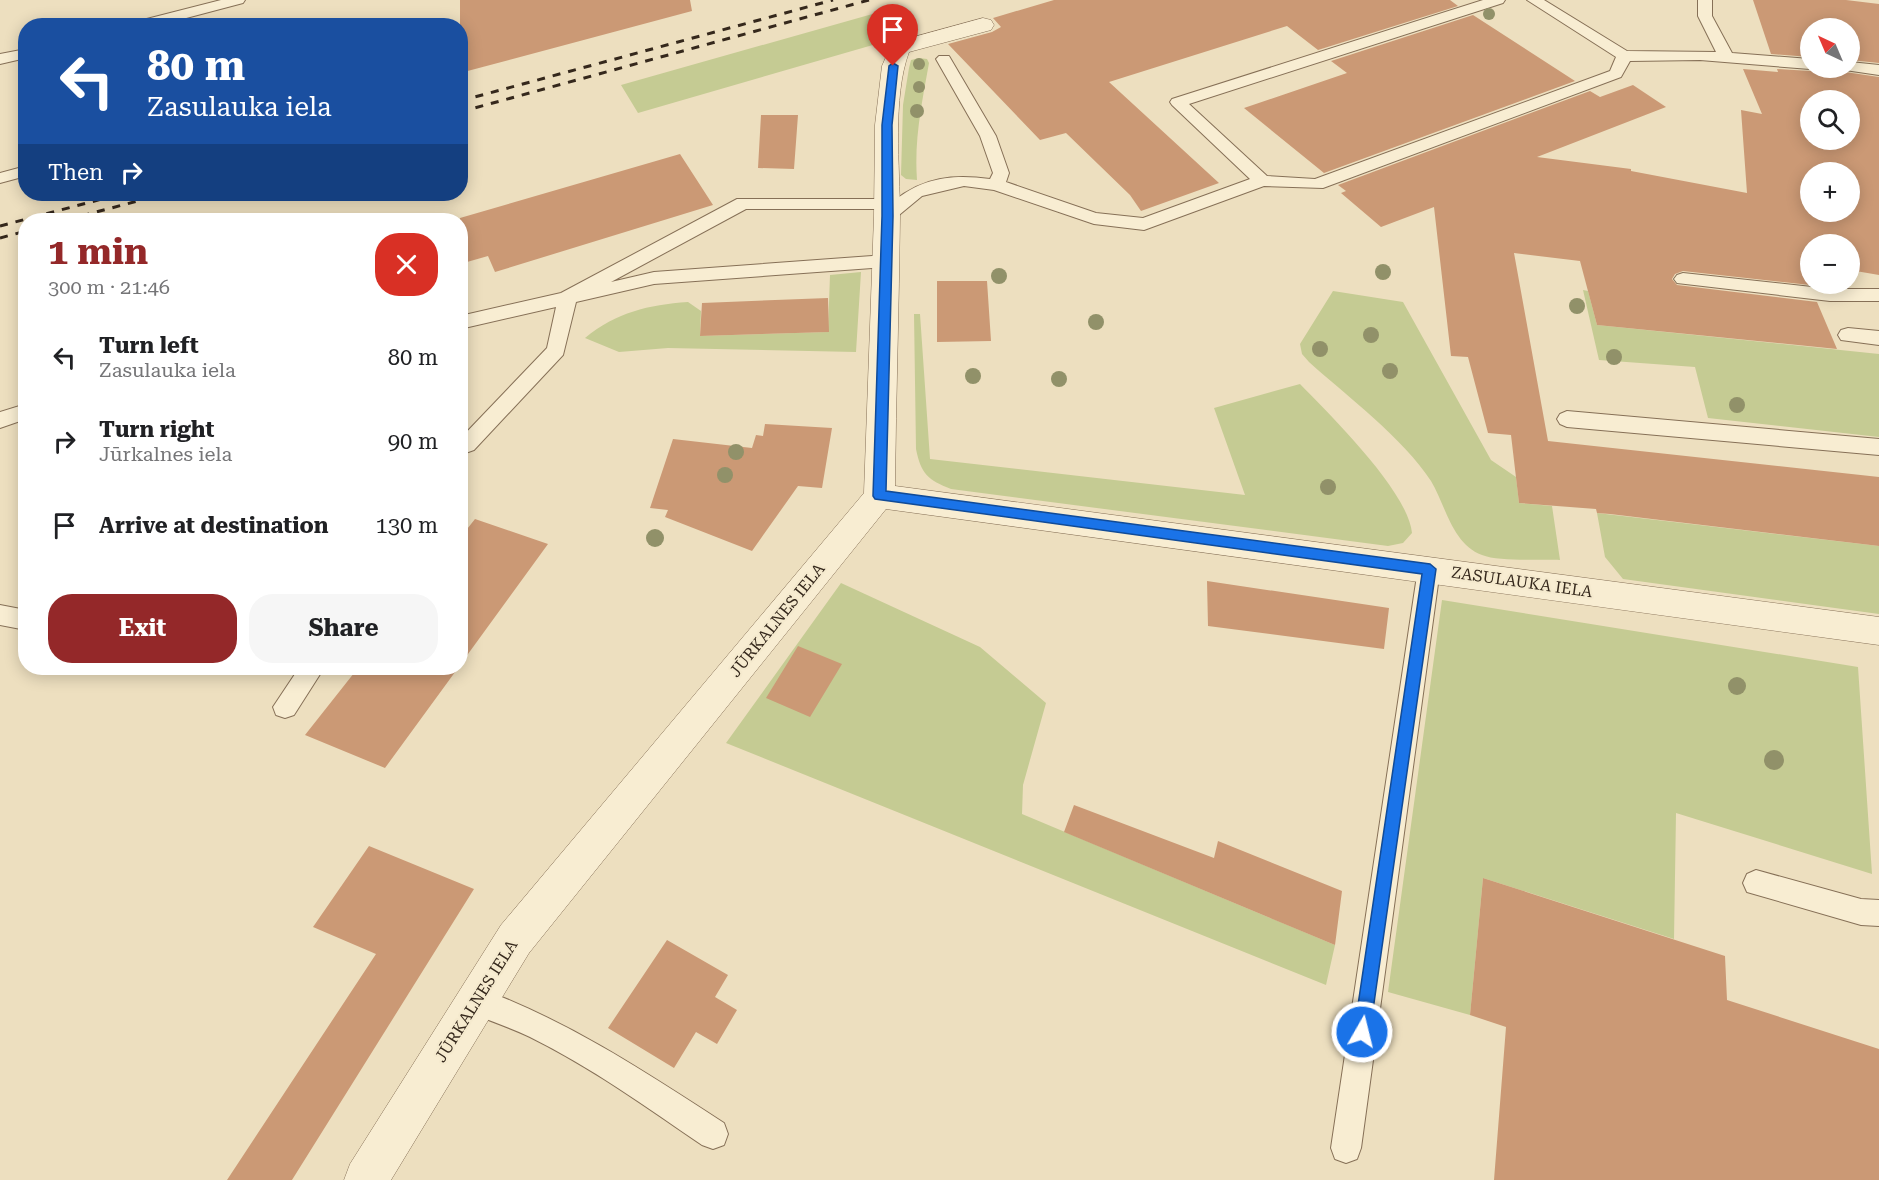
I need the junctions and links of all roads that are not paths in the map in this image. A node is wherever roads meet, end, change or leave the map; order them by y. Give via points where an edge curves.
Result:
1 (238, 0) edge
2 (1498, 0) edge
3 (1534, 0) edge
4 (1705, 0) edge
5 (167, 18) edge
6 (983, 25) dead end
7 (18, 55) edge
8 (1624, 56) junction
9 (1726, 57) junction
10 (0, 59) edge
11 (944, 59) dead end
12 (1800, 63) edge
13 (1860, 68) edge
14 (1879, 70) edge
15 (18, 173) edge
16 (0, 178) edge
17 (1262, 181) junction
18 (996, 185) junction
19 (887, 210) junction
20 (886, 261) junction
21 (1683, 279) dead end
22 (1879, 295) edge
23 (568, 297) junction
24 (468, 321) edge
25 (1848, 335) dead end
26 (1879, 338) edge
27 (18, 414) edge
28 (1567, 419) dead end
29 (0, 420) edge
30 (468, 443) edge
31 (1879, 447) edge
32 (879, 496) junction
33 (1430, 569) junction
34 (0, 615) edge
35 (18, 618) edge
36 (1879, 631) edge
37 (307, 675) edge
38 (285, 707) dead end
39 (1756, 883) dead end
40 (1879, 913) edge
41 (476, 1001) junction
42 (713, 1134) dead end
43 (1346, 1148) dead end
44 (366, 1180) edge

1 - 5 lane
2 - 17 lane via 1178,102
3 - 8 lane
4 - 9 lane via 1706,16
6 - 19 street via 900,48 893,66 887,125
7 - 10 lane
8 - 9 lane
8 - 17 lane via 1616,74 1317,184
9 - 12 lane
11 - 18 lane via 988,135 1001,173
13 - 14 lane
15 - 16 lane
17 - 18 lane via 1144,224 1094,218
18 - 19 lane via 964,182 929,187
19 - 20 street
19 - 23 lane via 744,203
20 - 23 lane via 654,278
20 - 32 street
21 - 22 lane via 1830,295
23 - 24 lane
23 - 30 lane via 556,350
25 - 26 lane
27 - 29 lane
28 - 31 lane
32 - 33 street, ZASULAUKA IELA
32 - 41 street, JŪRKALNES IELA via 515,939
33 - 36 street, ZASULAUKA IELA
33 - 43 lane
34 - 35 lane
37 - 38 lane
39 - 40 lane via 1861,912
41 - 42 lane via 509,1011 577,1044
41 - 44 street, JŪRKALNES IELA

